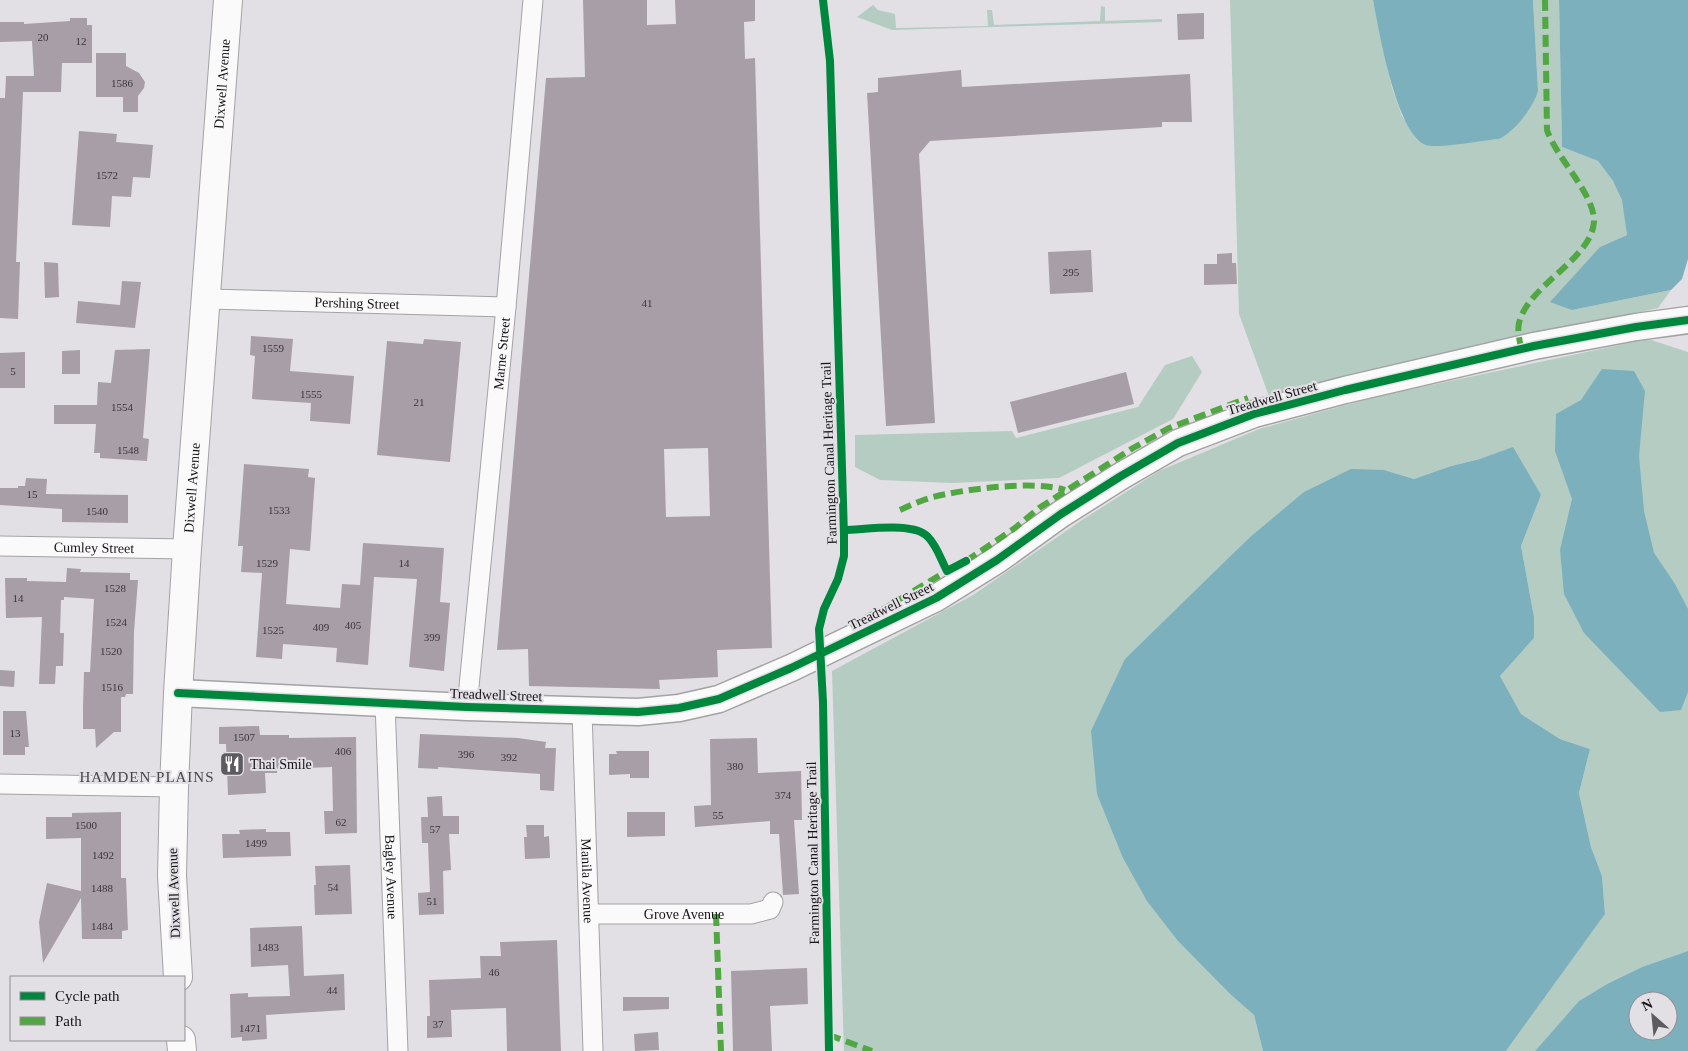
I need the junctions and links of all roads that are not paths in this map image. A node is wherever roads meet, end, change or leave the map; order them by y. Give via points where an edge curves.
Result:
1 (228, 0) edge
2 (532, 0) edge
3 (207, 299) junction
4 (506, 307) junction
5 (1688, 320) edge
6 (0, 546) edge
7 (187, 549) junction
8 (178, 693) junction
9 (385, 703) junction
10 (466, 707) junction
11 (582, 711) junction
12 (0, 784) edge
13 (174, 787) junction
14 (773, 902) dead end
15 (588, 914) junction
16 (178, 976) edge
17 (398, 1051) edge
18 (593, 1051) edge

1 - 3 main road, Dixwell Avenue
2 - 4 street, Marne Street
3 - 4 street, Pershing Street
3 - 7 main road, Dixwell Avenue
4 - 10 street, Marne Street
5 - 11 street, Treadwell Street via 1534,346 1254,414 1178,443 1061,514 970,578 904,615 791,668 719,698 679,708 638,712
6 - 7 street, Cumley Street
7 - 8 main road, Dixwell Avenue
8 - 9 street, Treadwell Street
8 - 13 main road, Dixwell Avenue
9 - 10 street, Treadwell Street
9 - 17 street, Bagley Avenue
10 - 11 street, Treadwell Street
11 - 15 street, Manila Avenue
12 - 13 street
13 - 16 main road, Dixwell Avenue via 172,876
14 - 15 street, Grove Avenue via 770,909 751,914
15 - 18 street, Manila Avenue

